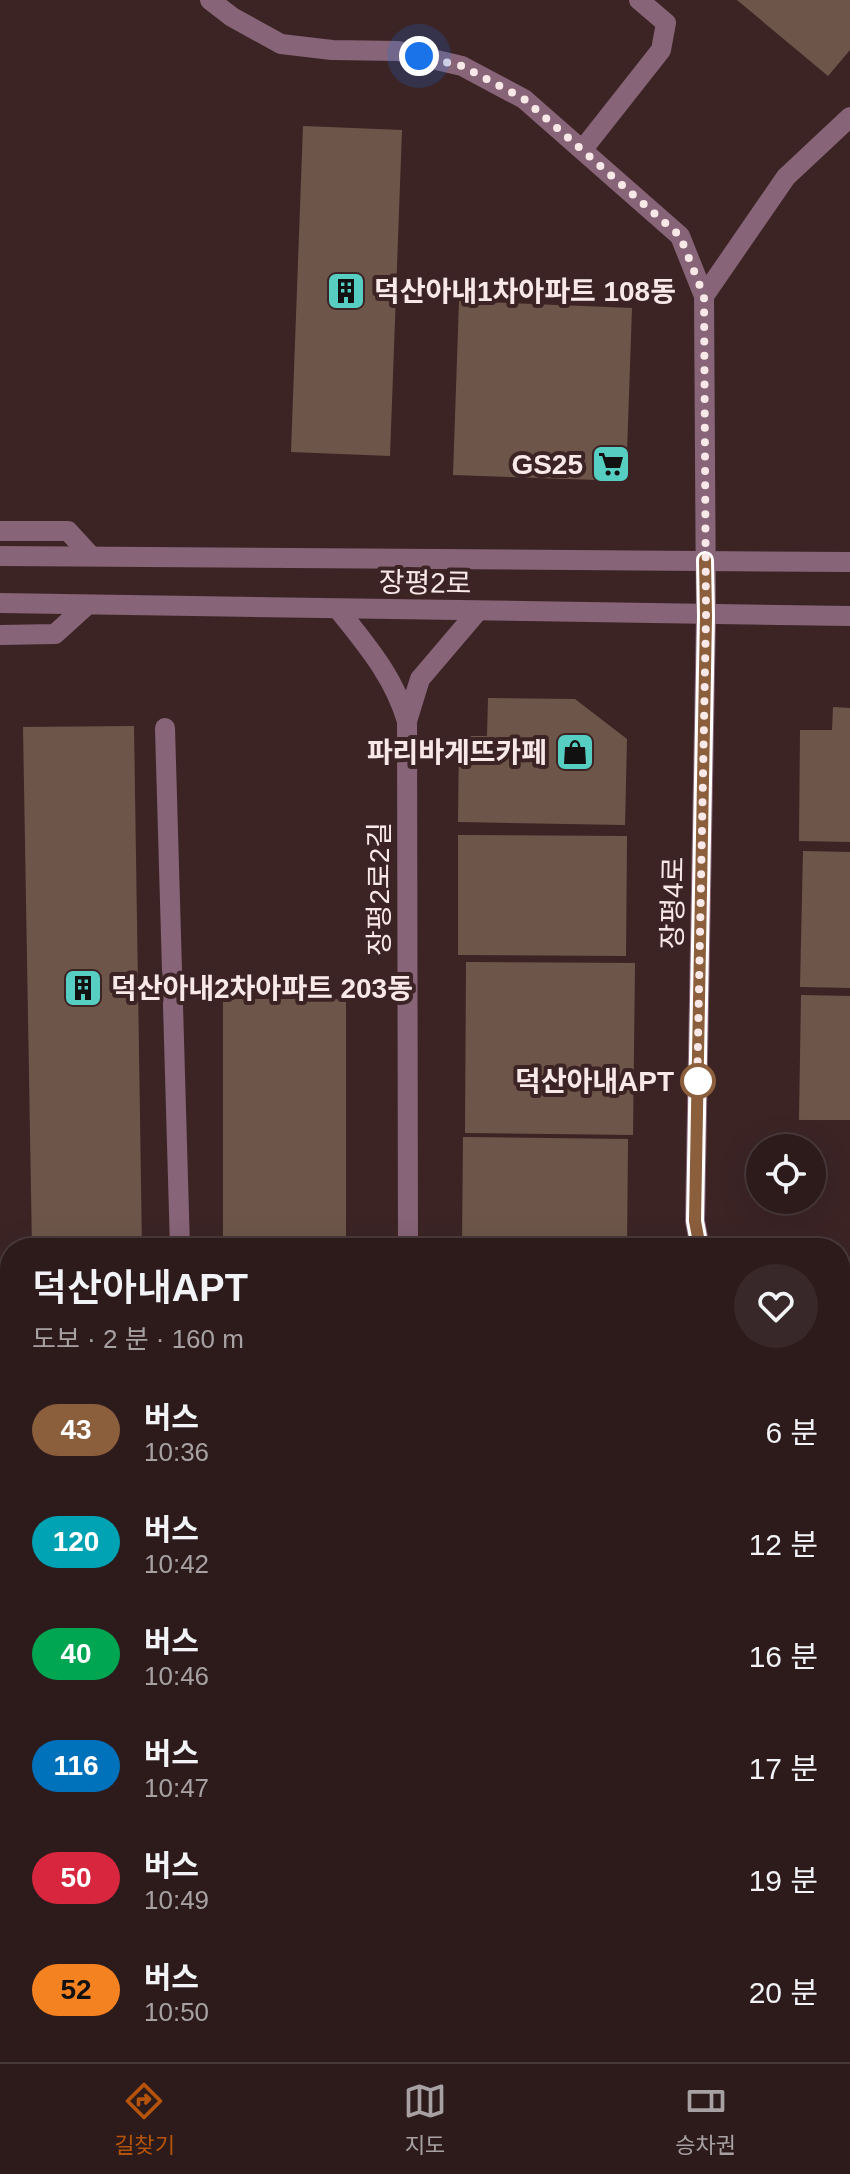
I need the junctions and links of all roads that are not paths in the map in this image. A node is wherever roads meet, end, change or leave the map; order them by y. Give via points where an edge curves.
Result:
1 (210, 0) edge
2 (639, 0) edge
3 (850, 117) edge
4 (583, 149) junction
5 (704, 296) junction
6 (0, 531) edge
7 (0, 556) edge
8 (91, 556) junction
9 (705, 560) junction
10 (850, 562) edge
11 (0, 603) edge
12 (87, 605) junction
13 (338, 609) junction
14 (477, 612) junction
15 (706, 616) junction
16 (850, 616) edge
17 (0, 635) edge
18 (407, 721) junction
19 (165, 728) dead end
20 (180, 1238) edge
21 (408, 1238) edge
22 (698, 1238) edge

1 - 4 street via 281,44 398,51 462,66 524,99
2 - 4 street via 666,23 661,50
3 - 5 street via 786,177
4 - 5 street via 680,236
5 - 9 street, 장평4로
6 - 8 street via 68,531
7 - 8 street, 장평2로
8 - 9 street, 장평2로
9 - 10 street, 장평2로
9 - 15 street, 장평4로
11 - 12 street, 장평2로
12 - 13 street, 장평2로
12 - 17 street via 55,634
13 - 14 street, 장평2로
13 - 18 street via 384,668
14 - 15 street, 장평2로
14 - 18 street via 420,679
15 - 16 street, 장평2로
15 - 22 street, 장평4로
18 - 21 street, 장평2로2길
19 - 20 street

